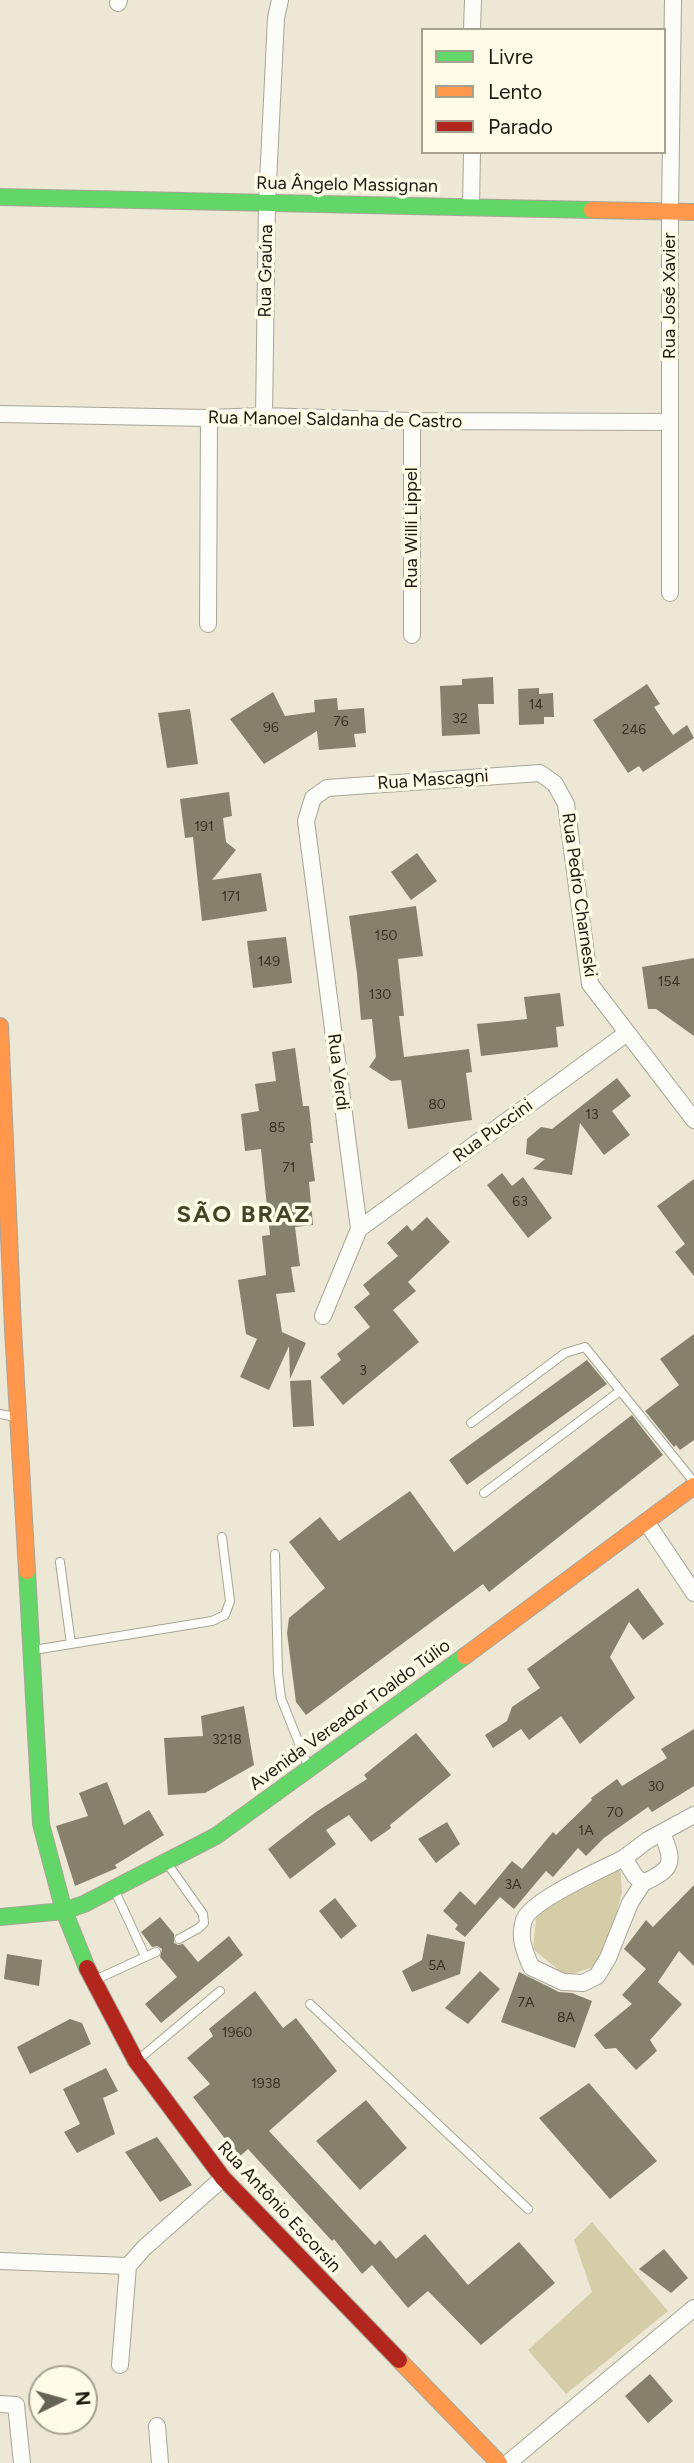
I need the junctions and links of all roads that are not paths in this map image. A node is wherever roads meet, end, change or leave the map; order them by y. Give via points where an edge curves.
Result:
1 (280, 0) edge
2 (472, 0) edge
3 (673, 0) edge
4 (472, 28) edge
5 (471, 154) edge
6 (0, 197) edge
7 (267, 203) junction
8 (471, 207) junction
9 (670, 211) junction
10 (694, 212) edge
11 (0, 414) edge
12 (264, 416) junction
13 (209, 418) junction
14 (412, 421) junction
15 (670, 422) junction
16 (670, 593) dead end
17 (208, 624) dead end
18 (412, 635) dead end
19 (566, 804) joint
20 (306, 821) joint
21 (0, 1026) edge
22 (627, 1032) junction
23 (2, 1120) edge
24 (694, 1120) edge
25 (4, 1212) edge
26 (359, 1229) junction
27 (323, 1316) dead end
28 (620, 1391) junction
29 (0, 1414) edge
30 (18, 1418) junction
31 (471, 1423) dead end
32 (694, 1484) edge
33 (484, 1493) dead end
34 (647, 1523) junction
35 (222, 1537) dead end
36 (275, 1554) dead end
37 (60, 1562) dead end
38 (694, 1593) edge
39 (71, 1644) junction
40 (31, 1651) junction
41 (309, 1769) junction
42 (694, 1815) edge
43 (662, 1833) junction
44 (624, 1858) junction
45 (166, 1862) junction
46 (643, 1883) junction
47 (114, 1889) junction
48 (64, 1911) junction
49 (0, 1917) edge
50 (179, 1939) dead end
51 (156, 1952) dead end
52 (145, 1956) junction
53 (92, 1981) junction
54 (220, 1991) dead end
55 (310, 2004) dead end
56 (136, 2061) junction
57 (223, 2178) junction
58 (528, 2209) dead end
59 (0, 2261) edge
60 (128, 2266) junction
61 (694, 2308) edge
62 (120, 2365) dead end
63 (8, 2405) edge
64 (157, 2426) dead end
65 (23, 2463) edge
66 (160, 2463) edge
67 (499, 2463) edge
68 (508, 2463) edge

1 - 7 street, Rua Graúna
2 - 4 street
3 - 9 street, Rua José Xavier
5 - 8 street
6 - 7 street, Rua Ângelo Massignan
7 - 8 street, Rua Ângelo Massignan
7 - 12 street, Rua Graúna
8 - 9 street, Rua Ângelo Massignan
9 - 10 street, Rua Ângelo Massignan
9 - 15 street, Rua José Xavier
11 - 13 street, Rua Manoel Saldanha de Castro
12 - 13 street, Rua Manoel Saldanha de Castro
12 - 14 street, Rua Manoel Saldanha de Castro
13 - 17 street
14 - 15 street, Rua Manoel Saldanha de Castro
14 - 18 street, Rua Willi Lippel
15 - 16 street, Rua José Xavier
19 - 20 street, Rua Mascagni via 555,784 540,772 327,788 313,799
19 - 22 street, Rua Pedro Charneski via 590,984
20 - 26 street, Rua Verdi
21 - 23 street, Rua Antônio Escorsin
22 - 24 street, Rua Pedro Charneski
22 - 26 street, Rua Puccini
23 - 25 street, Rua Antônio Escorsin
25 - 30 street, Rua Antônio Escorsin
26 - 27 street, Rua Verdi
28 - 31 lane via 590,1351 577,1348
28 - 32 lane
28 - 33 lane
29 - 30 lane
30 - 40 street, Rua Antônio Escorsin
32 - 34 street, Avenida Vereador Toaldo Túlio
34 - 38 street
34 - 41 street, Avenida Vereador Toaldo Túlio
35 - 39 lane via 230,1601 225,1615
36 - 41 lane via 279,1685
37 - 39 lane
39 - 40 lane
40 - 48 street, Rua Antônio Escorsin via 41,1825
41 - 45 street, Avenida Vereador Toaldo Túlio via 216,1836
42 - 43 street
43 - 44 street
43 - 46 street via 670,1862 665,1872
44 - 46 street
44 - 46 street via 538,1903 524,1919 522,1945 531,1967 563,1982 583,1983 597,1976
45 - 47 street, Avenida Vereador Toaldo Túlio
45 - 50 lane via 203,1914 204,1923
47 - 48 street, Avenida Vereador Toaldo Túlio
47 - 52 lane
48 - 49 street, Avenida Vereador Toaldo Túlio
48 - 53 street, Rua Antônio Escorsin
51 - 52 lane
52 - 53 lane
53 - 56 street, Rua Antônio Escorsin
54 - 56 lane
55 - 58 lane
56 - 57 street, Rua Antônio Escorsin
57 - 60 street
57 - 67 street, Rua Antônio Escorsin
59 - 60 street
60 - 62 street
61 - 68 street
63 - 65 street
64 - 66 street

